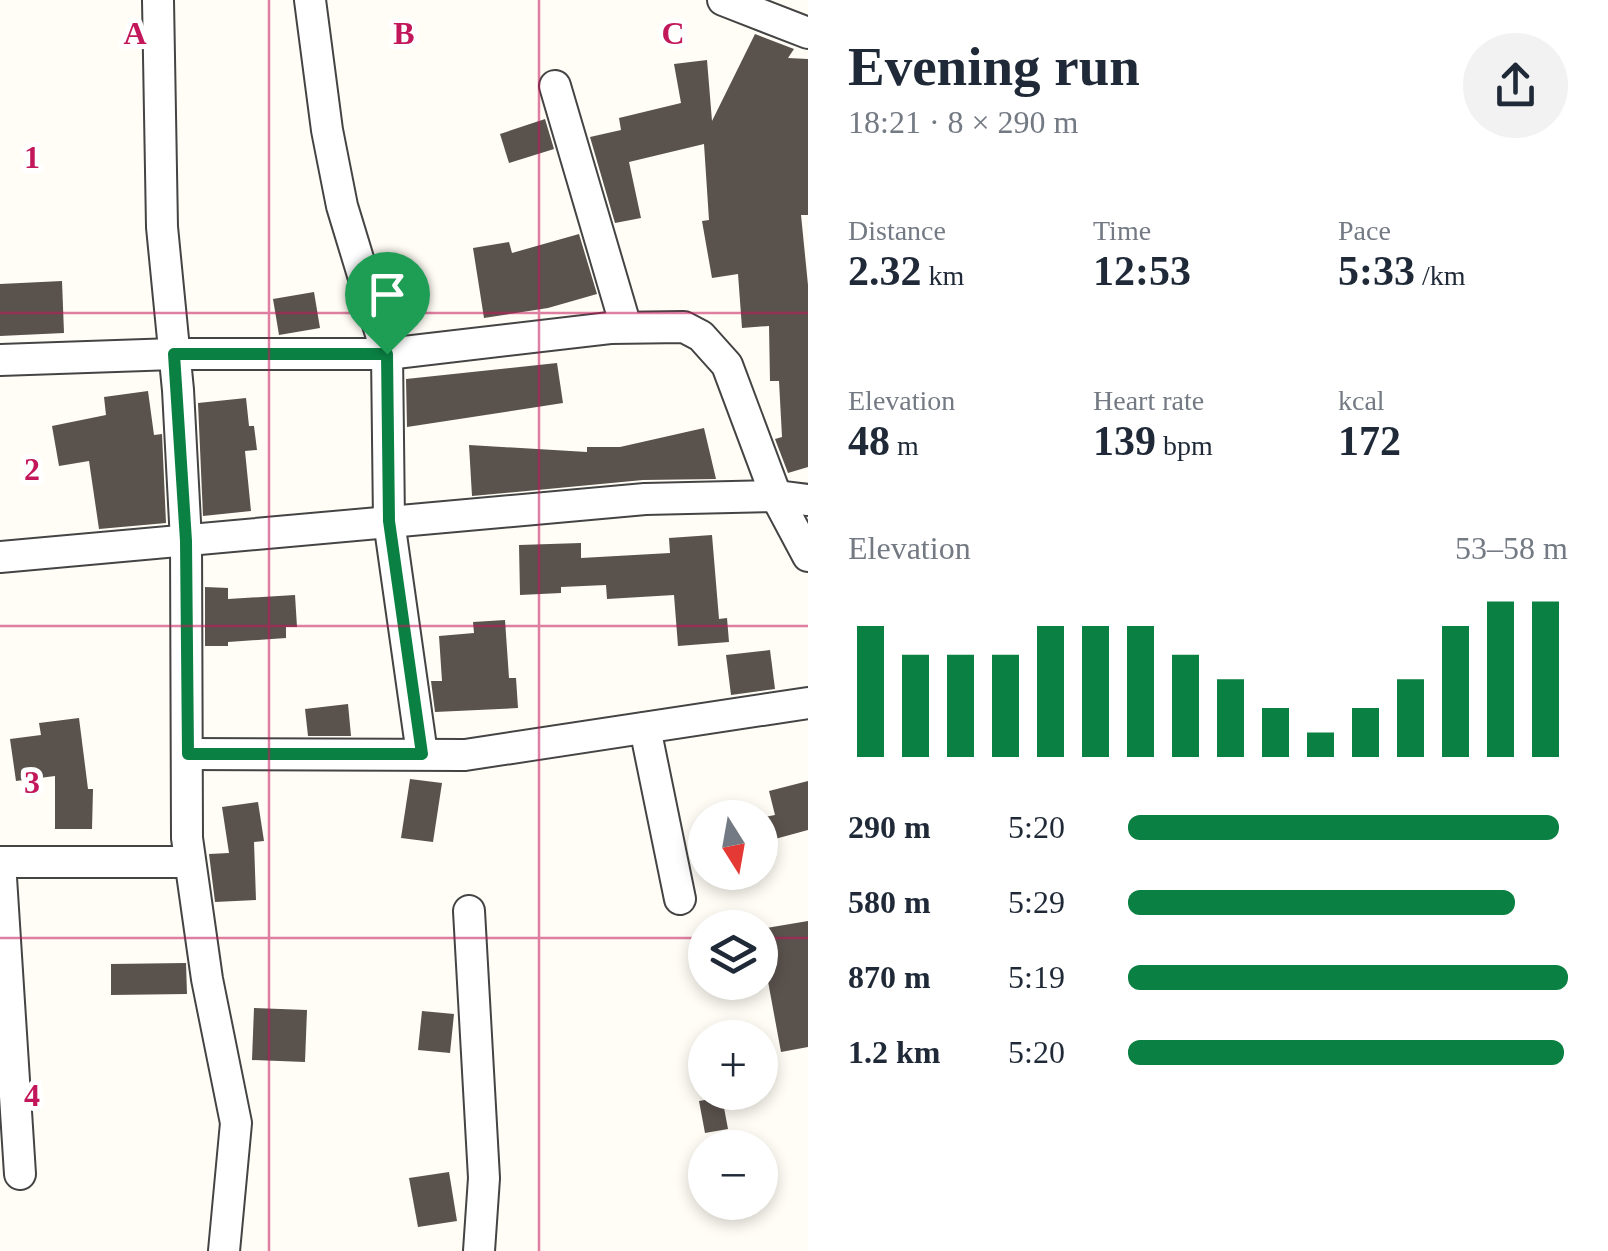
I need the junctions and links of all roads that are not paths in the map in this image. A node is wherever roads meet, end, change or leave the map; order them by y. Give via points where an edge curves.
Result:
1 (153, 0) edge
2 (310, 0) edge
3 (724, 0) edge
4 (808, 33) edge
5 (556, 86) dead end
6 (626, 327) junction
7 (174, 354) junction
8 (387, 354) junction
9 (0, 360) edge
10 (776, 496) junction
11 (808, 500) edge
12 (389, 521) junction
13 (186, 541) junction
14 (808, 556) edge
15 (0, 557) edge
16 (808, 703) edge
17 (645, 728) junction
18 (188, 754) junction
19 (422, 754) junction
20 (0, 862) edge
21 (190, 862) junction
22 (680, 898) dead end
23 (469, 910) dead end
24 (20, 1174) dead end
25 (224, 1251) edge
26 (479, 1251) edge

1 - 7 street
2 - 8 street via 342,206
3 - 4 street
5 - 6 street
6 - 8 street
6 - 10 street via 684,327 716,350
7 - 8 street
7 - 9 street
7 - 13 street
8 - 12 street
10 - 11 street
10 - 12 street via 645,499
10 - 14 street
12 - 13 street
12 - 19 street
13 - 15 street
13 - 18 street
16 - 17 street
17 - 19 street
17 - 22 street
18 - 19 street
18 - 21 street
20 - 21 street
20 - 24 street
21 - 25 street via 236,1123
23 - 26 street via 484,1178

